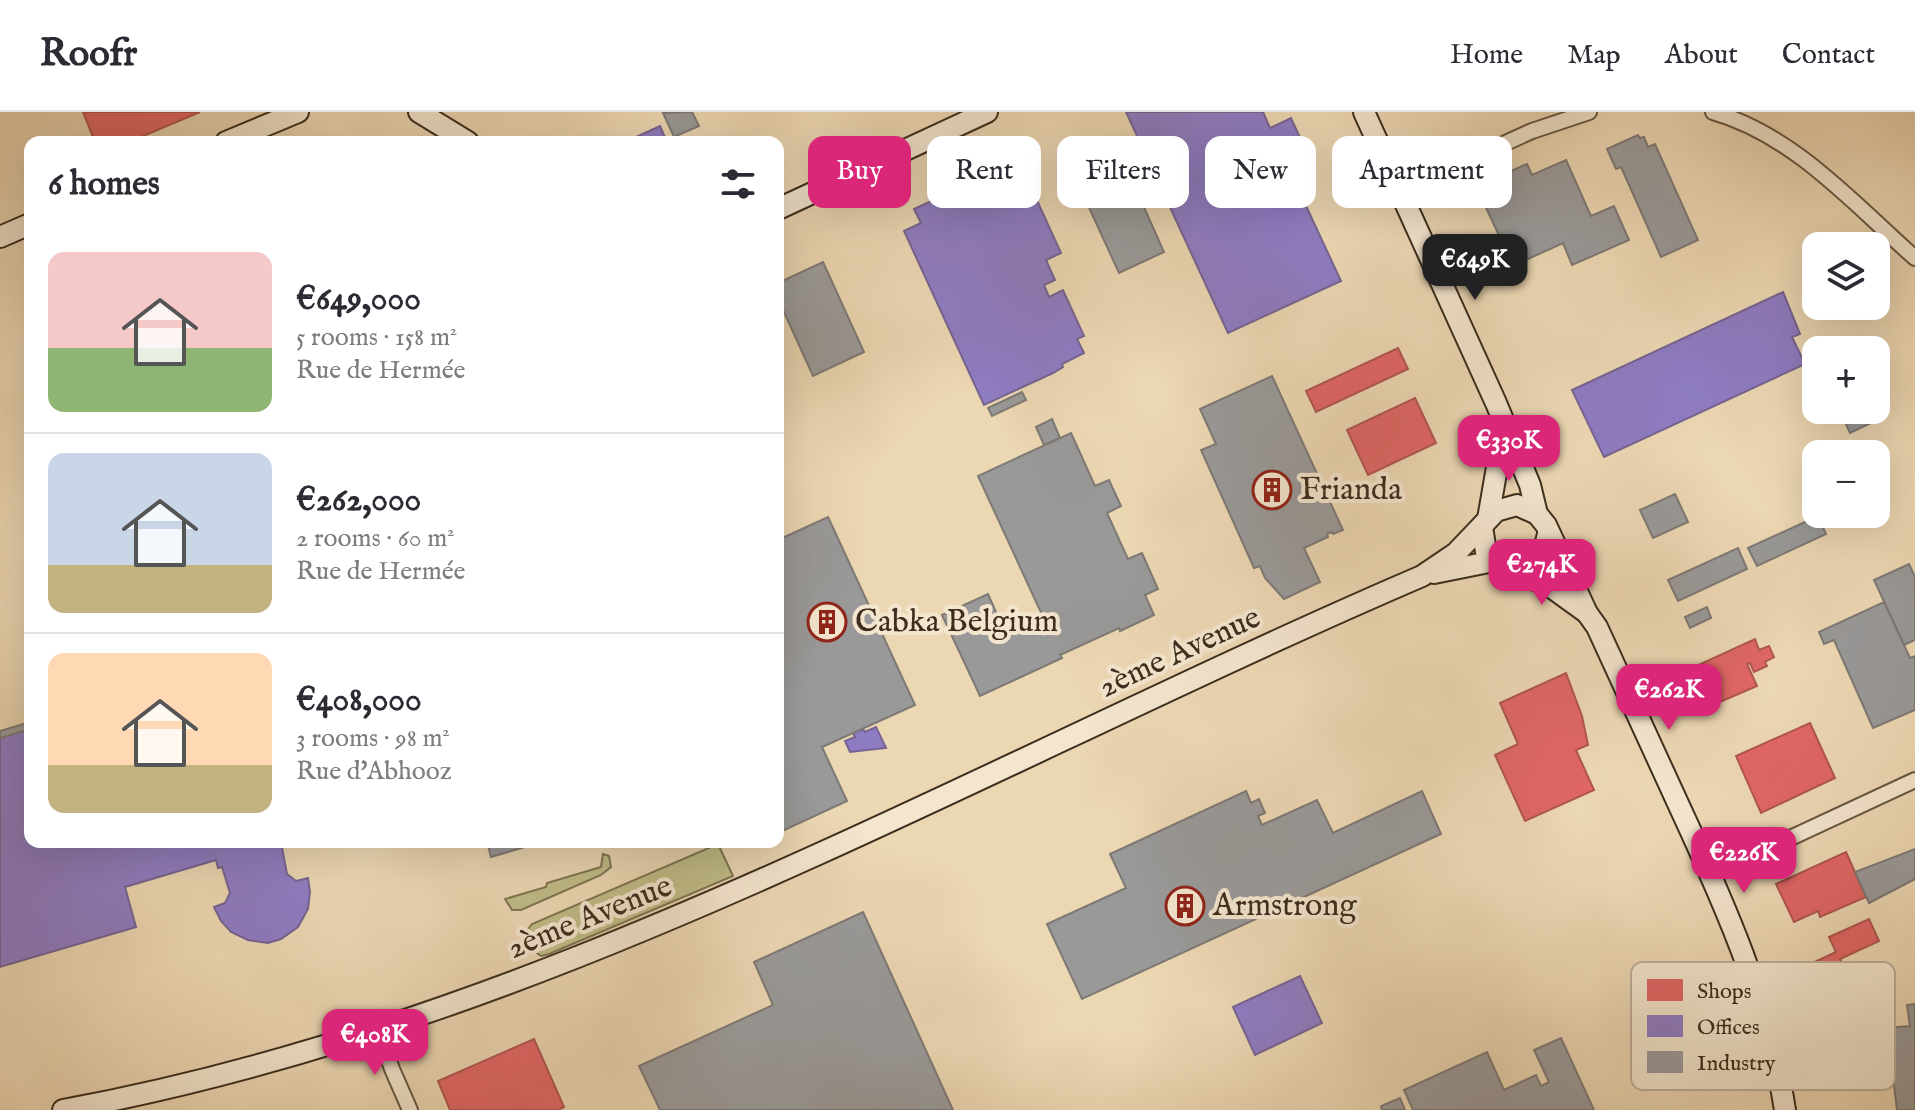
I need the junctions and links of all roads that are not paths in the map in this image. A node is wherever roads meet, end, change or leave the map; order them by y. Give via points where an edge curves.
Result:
1 (298, 112) edge
2 (419, 112) edge
3 (987, 112) edge
4 (1364, 112) edge
5 (1589, 112) edge
6 (1713, 112) edge
7 (240, 136) edge
8 (458, 136) edge
9 (1375, 136) edge
10 (1512, 140) edge
11 (784, 206) edge
12 (1408, 208) edge
13 (24, 227) edge
14 (0, 237) edge
15 (1915, 258) edge
16 (1504, 427) junction
17 (1537, 514) junction
18 (1485, 523) junction
19 (1548, 534) junction
20 (1494, 561) junction
21 (1517, 570) junction
22 (1422, 576) junction
23 (1587, 613) junction
24 (1915, 780) edge
25 (1711, 875) junction
26 (1747, 962) edge
27 (378, 1029) junction
28 (1782, 1090) edge
29 (63, 1110) edge
30 (410, 1110) edge
31 (1785, 1110) edge

1 - 7 street
2 - 8 street
3 - 11 street
4 - 9 street
5 - 10 street
6 - 15 street via 1767,134 1801,157
12 - 16 street
13 - 14 street
16 - 17 street
16 - 18 street
17 - 18 street via 1517,505 1496,511
17 - 19 street
18 - 20 street via 1486,552
18 - 22 street, 2ème Avenue via 1456,553
19 - 21 street via 1540,556
19 - 23 street
20 - 21 street
20 - 22 street, 2ème Avenue
21 - 23 street
22 - 27 street, 2ème Avenue via 695,908 567,962
23 - 25 street
24 - 25 street
25 - 26 street
27 - 29 street, 2ème Avenue via 192,1082
27 - 30 street
28 - 31 street

